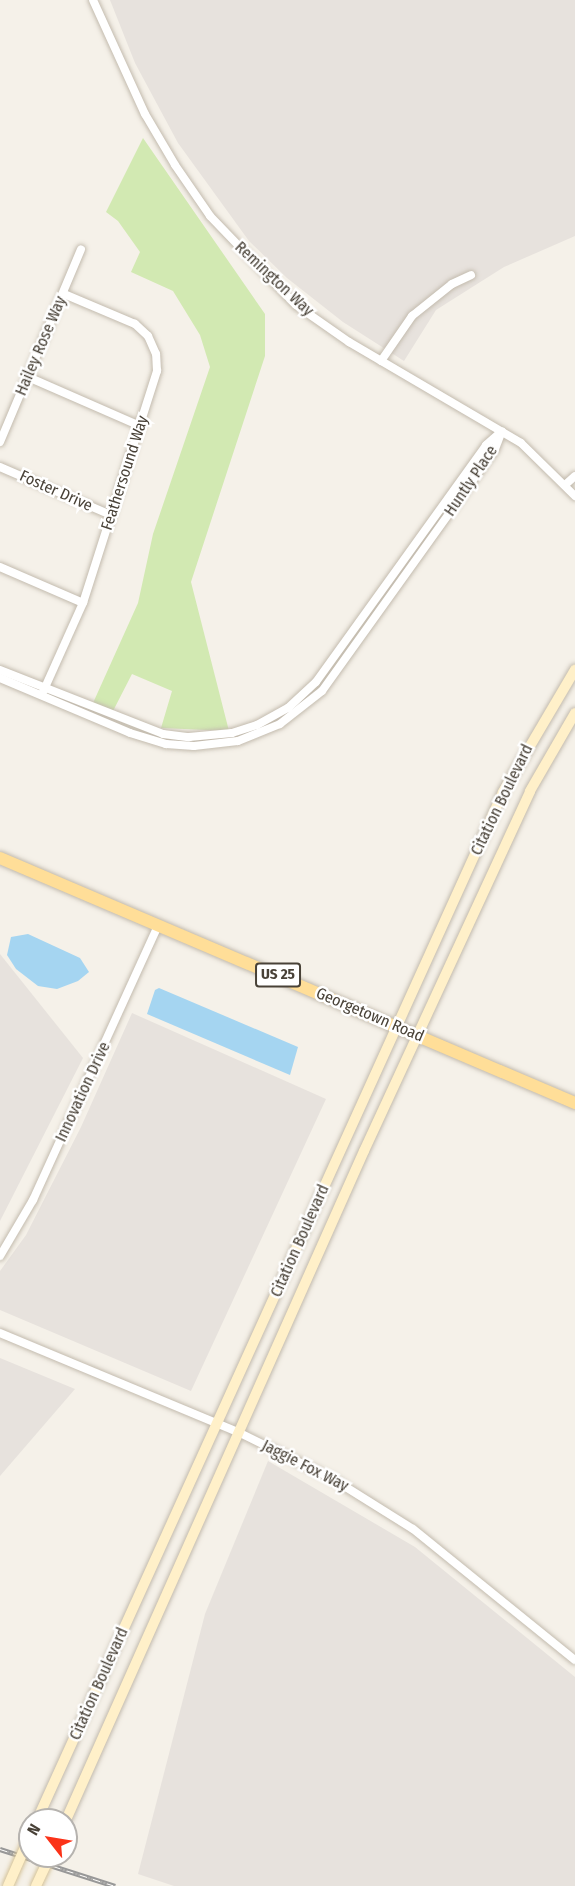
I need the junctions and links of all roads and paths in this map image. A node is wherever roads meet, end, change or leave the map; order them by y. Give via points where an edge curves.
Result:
1 (93, 0) edge
2 (81, 249) dead end
3 (471, 275) dead end
4 (64, 294) junction
5 (381, 361) junction
6 (28, 377) junction
7 (140, 426) junction
8 (502, 431) junction
9 (0, 442) edge
10 (0, 467) edge
11 (575, 477) edge
12 (565, 485) junction
13 (575, 496) edge
14 (111, 515) junction
15 (0, 567) edge
16 (83, 603) junction
17 (0, 670) edge
18 (575, 670) edge
19 (0, 678) edge
20 (43, 692) junction
21 (575, 713) edge
22 (0, 858) edge
23 (159, 924) junction
24 (397, 1027) junction
25 (417, 1036) junction
26 (575, 1103) edge
27 (0, 1256) edge
28 (0, 1333) edge
29 (216, 1425) junction
30 (240, 1434) junction
31 (575, 1660) edge
32 (43, 1808) edge
33 (71, 1808) edge
34 (18, 1863) edge
35 (44, 1868) edge
36 (8, 1886) edge
37 (36, 1886) edge

1 - 5 street, Remington Way via 144,114 210,216 296,304
2 - 4 street, Hailey Rose Way
3 - 5 street via 452,284 412,316
4 - 6 street, Hailey Rose Way
4 - 7 street, Feathersound Way via 135,324 148,336 156,354 157,371
5 - 8 street, Remington Way
6 - 7 street
6 - 9 street, Hailey Rose Way
7 - 14 street, Feathersound Way
8 - 12 street, Remington Way via 539,458
8 - 20 street, Huntly Place via 495,449 322,691 280,724 238,741 194,746 166,744
10 - 14 street, Foster Drive
11 - 12 street
12 - 13 street, Remington Way
14 - 16 street, Feathersound Way
15 - 16 street
16 - 20 street, Feathersound Way
17 - 20 street, Huntly Place
18 - 24 main road, Citation Boulevard via 503,792
19 - 20 street, Huntly Place
21 - 25 main road, Citation Boulevard via 530,791
22 - 23 main road, Georgetown Road / US 25
23 - 24 main road, Georgetown Road / US 25
23 - 27 street, Innovation Drive via 33,1200
24 - 25 main road, Georgetown Road / US 25
24 - 29 main road, Citation Boulevard
25 - 26 main road, Georgetown Road / US 25
25 - 30 main road, Citation Boulevard
28 - 29 street, Jaggie Fox Way
29 - 30 street, Jaggie Fox Way
29 - 32 main road, Citation Boulevard
30 - 31 street, Jaggie Fox Way via 310,1467 386,1511
30 - 33 main road, Citation Boulevard
34 - 36 main road, bridge
35 - 37 main road, bridge

